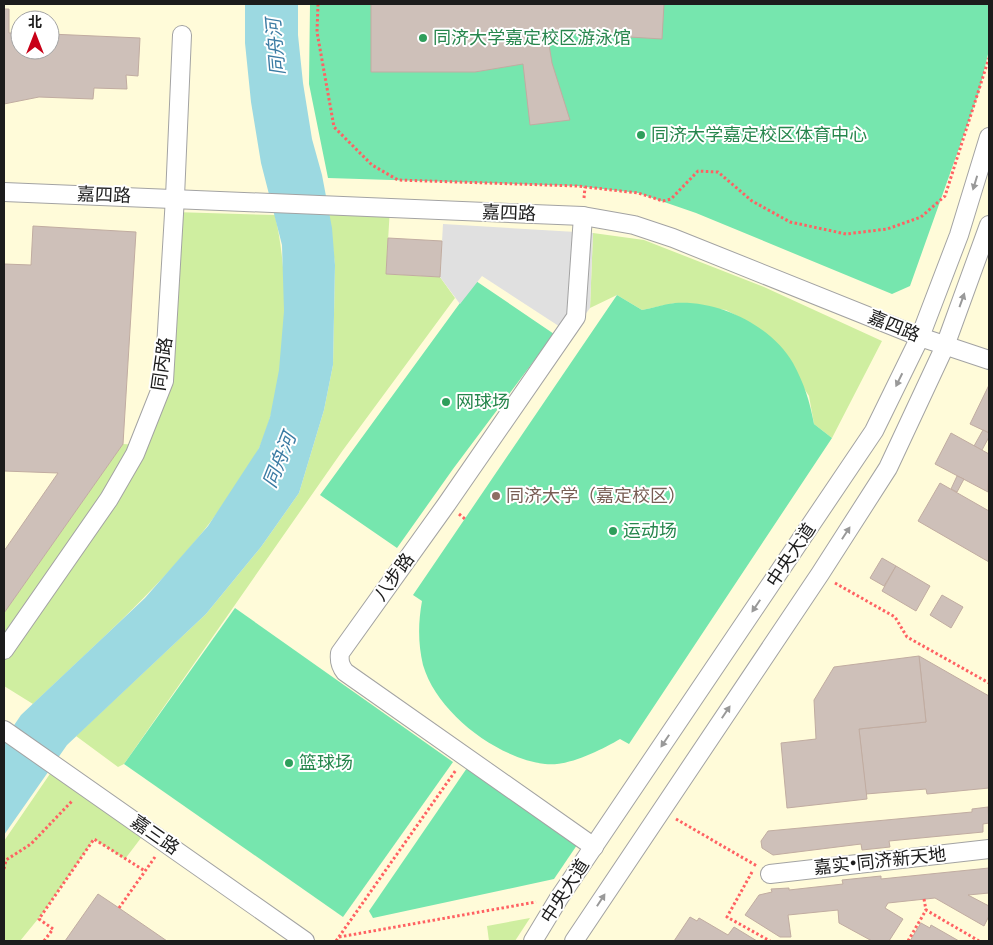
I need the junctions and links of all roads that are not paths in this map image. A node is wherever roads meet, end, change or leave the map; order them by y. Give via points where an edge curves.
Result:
1 (182, 34) dead end
2 (989, 137) edge
3 (4, 192) edge
4 (175, 197) junction
5 (583, 216) junction
6 (989, 226) edge
7 (920, 337) junction
8 (946, 346) junction
9 (989, 360) edge
10 (4, 650) edge
11 (4, 730) edge
12 (594, 847) junction
13 (989, 849) edge
14 (763, 869) road end
15 (305, 941) edge
16 (532, 941) edge
17 (574, 941) edge

1 - 4 street, 同丙路
2 -> 7 street, 中央大道 via 958,235
3 - 4 street, 嘉四路
4 - 5 street, 嘉四路
4 - 10 street, 同丙路 via 164,381 154,410 136,454 109,500
5 - 7 street, 嘉四路 via 634,225 673,238
5 - 12 street, 八步路 via 576,317 340,653 340,664 345,672
8 -> 6 street, 中央大道
7 - 8 street, 嘉四路
7 -> 12 street, 中央大道 via 874,431
8 - 9 street, 嘉四路
17 -> 8 street, 中央大道 via 888,468
11 - 15 street, 嘉三路
12 - 16 street, 中央大道
13 - 14 street, 嘉实•同济新天地

